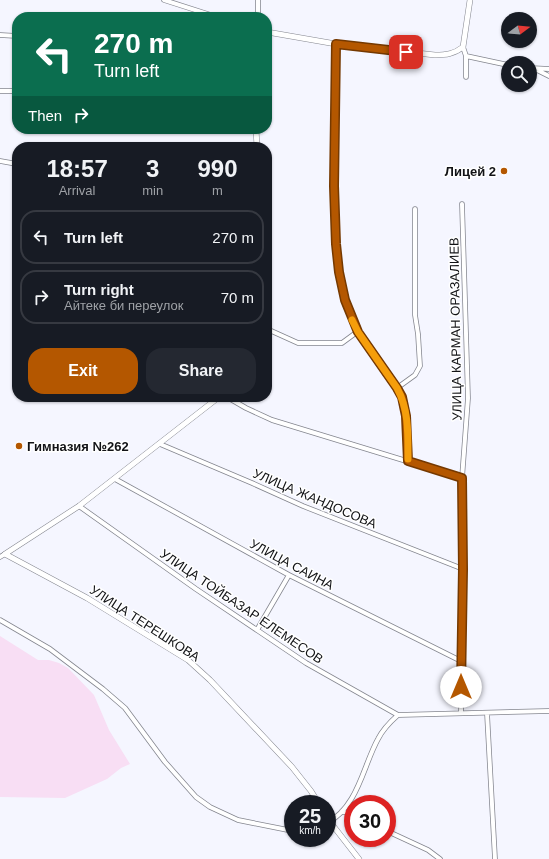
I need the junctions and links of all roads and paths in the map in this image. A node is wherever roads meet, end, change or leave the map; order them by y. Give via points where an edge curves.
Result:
1 (164, 0) edge
2 (258, 0) edge
3 (470, 0) edge
4 (178, 2) edge
5 (204, 12) edge
6 (258, 12) edge
7 (272, 33) edge
8 (0, 35) edge
9 (12, 36) edge
10 (336, 44) junction
11 (464, 47) junction
12 (466, 56) junction
13 (501, 64) edge
14 (537, 68) edge
15 (549, 69) edge
16 (537, 70) edge
17 (549, 76) edge
18 (466, 77) dead end
19 (0, 91) edge
20 (12, 91) edge
21 (0, 161) edge
22 (12, 163) edge
23 (462, 204) dead end
24 (415, 208) dead end
25 (272, 331) edge
26 (358, 332) junction
27 (397, 388) junction
28 (212, 402) edge
29 (235, 402) edge
30 (160, 444) junction
31 (408, 461) junction
32 (462, 478) junction
33 (115, 479) junction
34 (79, 506) junction
35 (5, 554) junction
36 (0, 558) edge
37 (463, 569) junction
38 (289, 575) junction
39 (0, 620) edge
40 (257, 630) junction
41 (461, 661) junction
42 (549, 710) edge
43 (462, 713) junction
44 (487, 713) junction
45 (398, 715) junction
46 (314, 795) edge
47 (342, 811) joint
48 (336, 815) edge
49 (284, 830) edge
50 (336, 831) edge
51 (396, 835) edge
52 (359, 859) edge
53 (440, 859) edge
54 (495, 859) edge

1 - 4 street
2 - 6 street
3 - 11 street
4 - 5 street
7 - 10 street
8 - 9 street
10 - 11 street via 434,55 448,55
10 - 26 street via 336,244 345,300
11 - 12 street
12 - 13 street
12 - 18 street
14 - 15 street
16 - 17 street
19 - 20 street
21 - 22 street
23 - 32 street, УЛИЦА КАРМАН ОРАЗАЛИЕВ via 468,398
24 - 27 street via 415,315 420,366 415,375
25 - 26 street via 298,343 342,343
26 - 27 street
27 - 31 street via 405,407
28 - 30 street
29 - 31 street via 272,420
30 - 33 street
30 - 37 street, УЛИЦА ЖАНДОСОВА via 302,506
31 - 32 street
32 - 37 street, УЛИЦА КАРМАН ОРАЗАЛИЕВ
33 - 34 street
33 - 38 street, УЛИЦА САИНА
34 - 35 street
34 - 40 street, УЛИЦА ТОЙБАЗАР ЕЛЕМЕСОВ
35 - 36 street
35 - 46 street, УЛИЦА ТЕРЕШКОВА via 88,598 188,660 292,767
37 - 41 street, УЛИЦА КАРМАН ОРАЗАЛИЕВ
38 - 40 street
38 - 41 street, УЛИЦА САИНА
39 - 49 street via 50,649 120,703 165,762 196,797 210,807 238,820
40 - 45 street, УЛИЦА ТОЙБАЗАР ЕЛЕМЕСОВ via 306,663
41 - 43 street, УЛИЦА КАРМАН ОРАЗАЛИЕВ
42 - 44 street
43 - 44 street
43 - 45 street
44 - 54 street
45 - 47 street via 378,738 352,799
47 - 48 street
50 - 52 street
51 - 53 street via 428,850

